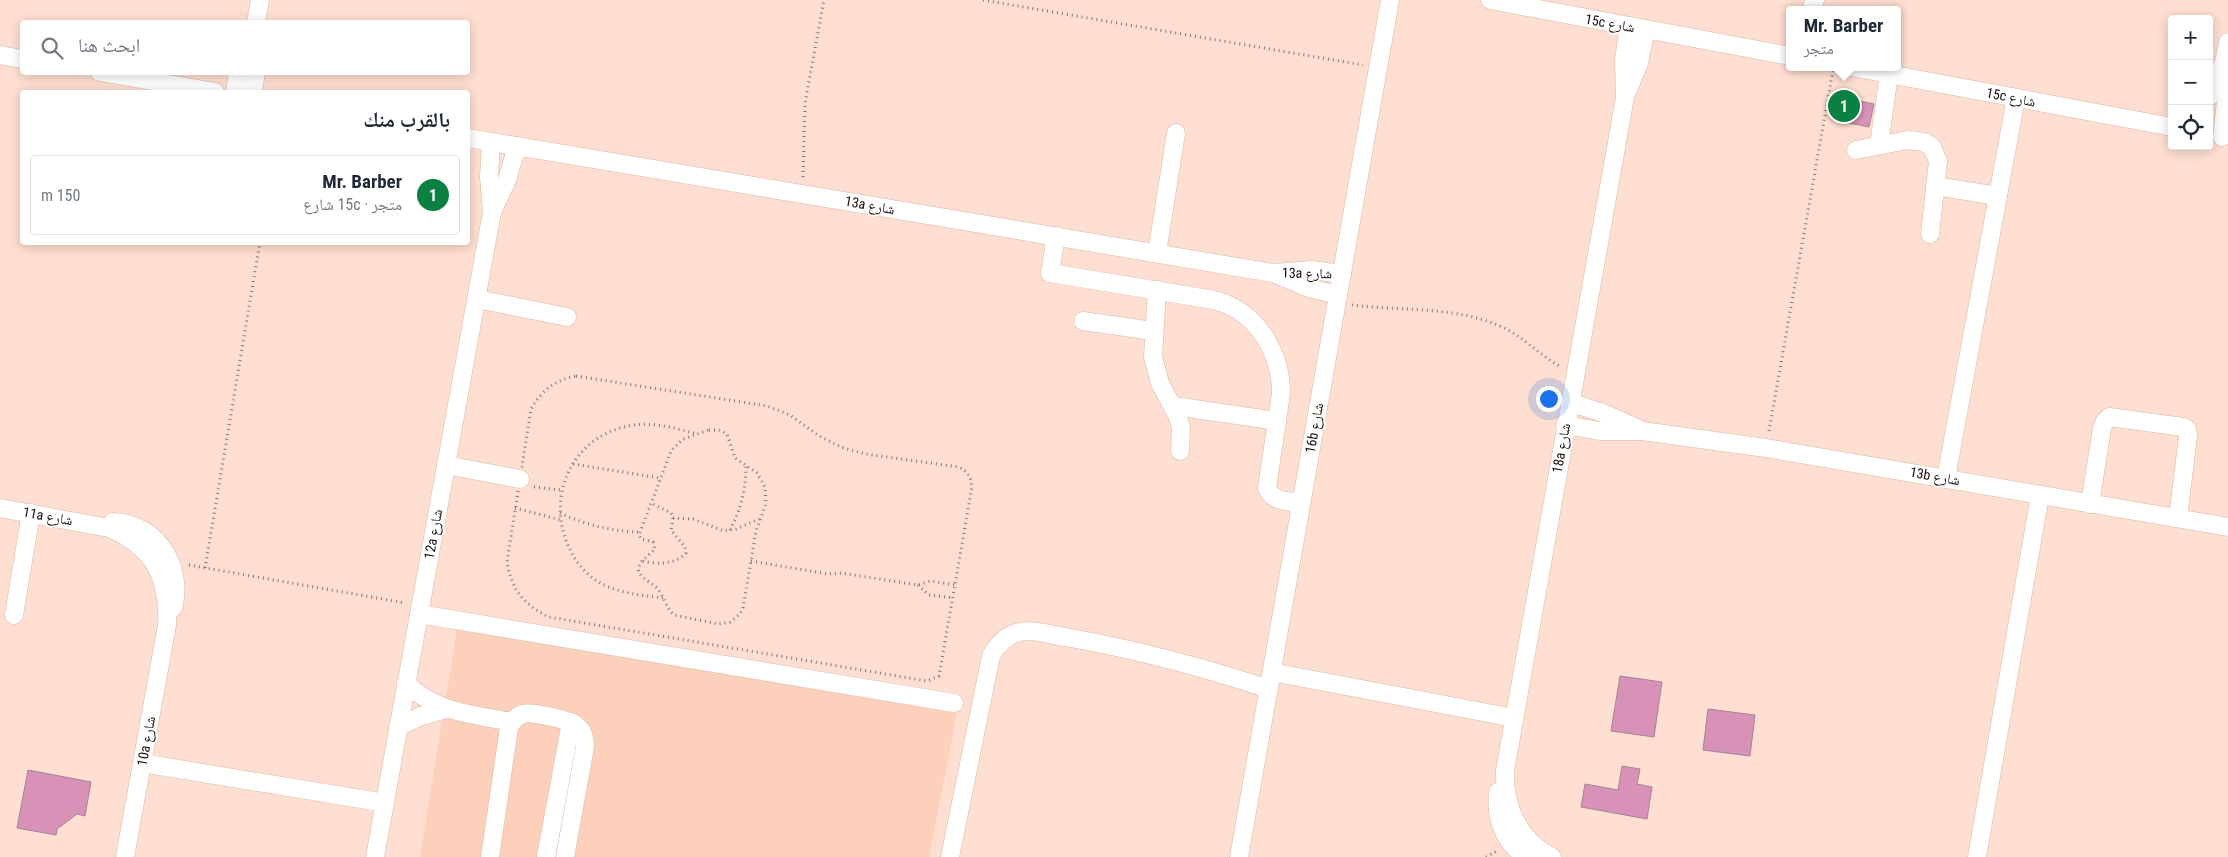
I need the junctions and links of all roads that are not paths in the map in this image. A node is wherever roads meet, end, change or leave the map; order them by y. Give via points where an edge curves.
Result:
1 (260, 0) edge
2 (1390, 0) edge
3 (1490, 0) edge
4 (256, 20) edge
5 (1629, 26) junction
6 (1646, 29) junction
7 (2228, 42) edge
8 (0, 55) edge
9 (1786, 55) edge
10 (20, 59) edge
11 (2224, 62) junction
12 (1873, 71) edge
13 (1889, 74) junction
14 (117, 75) edge
15 (238, 75) edge
16 (256, 75) edge
17 (2213, 88) edge
18 (204, 90) edge
19 (235, 90) edge
20 (253, 90) edge
21 (1625, 97) junction
22 (2016, 98) junction
23 (2168, 126) edge
24 (1176, 133) dead end
25 (2220, 136) edge
26 (470, 138) edge
27 (491, 142) junction
28 (1880, 145) junction
29 (517, 146) junction
30 (1856, 150) dead end
31 (1935, 186) junction
32 (1998, 196) junction
33 (492, 212) junction
34 (1930, 234) dead end
35 (1056, 236) junction
36 (1157, 253) junction
37 (1273, 273) junction
38 (1342, 274) junction
39 (1157, 290) junction
40 (477, 299) junction
41 (1337, 299) junction
42 (567, 318) dead end
43 (1083, 321) dead end
44 (1153, 331) junction
45 (1569, 402) junction
46 (1174, 406) junction
47 (1277, 420) junction
48 (1565, 425) junction
49 (1642, 431) junction
50 (1180, 450) dead end
51 (446, 465) junction
52 (1946, 478) junction
53 (519, 482) road end
54 (2040, 496) junction
55 (1301, 503) junction
56 (2090, 504) junction
57 (0, 508) edge
58 (32, 513) junction
59 (2178, 518) junction
60 (2228, 527) edge
61 (163, 562) joint
62 (419, 610) junction
63 (14, 615) dead end
64 (1272, 672) junction
65 (406, 683) junction
66 (1268, 689) junction
67 (954, 703) dead end
68 (446, 709) junction
69 (1514, 718) junction
70 (512, 722) junction
71 (571, 722) junction
72 (398, 727) junction
73 (142, 763) junction
74 (385, 803) junction
75 (1517, 839) junction
76 (125, 857) edge
77 (375, 857) edge
78 (490, 857) edge
79 (546, 857) edge
80 (565, 857) edge
81 (950, 857) edge
82 (1239, 857) edge
83 (1526, 857) edge
84 (1552, 857) edge
85 (1977, 857) edge

1 - 4 street
2 - 38 street, 16b شارع
3 - 5 street, 15c شارع
5 - 6 street, 15c شارع
5 - 21 street, 18a شارع via 1624,60
6 - 9 street, 15c شارع
6 - 21 street, 18a شارع via 1639,63
7 - 11 street
8 - 10 street
11 - 17 street
11 - 25 street via 2226,101
12 - 13 street, 15c شارع
13 - 22 street, 15c شارع
13 - 28 street
14 - 18 street
15 - 19 street
16 - 20 street
21 - 45 street, 18a شارع
22 - 23 street, 15c شارع
22 - 32 street
24 - 36 street
26 - 27 street, 13a شارع
27 - 29 street, 13a شارع
27 - 33 street, 12a شارع
28 - 30 street
28 - 31 street via 1908,140 1928,144 1937,156
29 - 33 street, 12a شارع via 507,180
29 - 35 street, 13a شارع
31 - 32 street
31 - 34 street
32 - 52 street
33 - 40 street, 12a شارع
35 - 36 street, 13a شارع
35 - 39 street via 1050,273
36 - 37 street, 13a شارع
37 - 38 street, 13a شارع via 1312,270
37 - 41 street, 13a شارع
38 - 41 street, 16b شارع
39 - 44 street
39 - 47 street via 1224,302 1242,312 1260,329 1279,366 1281,394
40 - 42 street
40 - 51 street, 12a شارع
41 - 55 street, 16b شارع
43 - 44 street
44 - 46 street via 1156,370
45 - 48 street, 18a شارع
45 - 49 street, 13b شارع
46 - 47 street
46 - 50 street via 1181,428
47 - 55 street via 1269,492 1276,499
48 - 49 street, 13b شارع via 1600,431
48 - 69 street, 18a شارع
49 - 52 street, 13b شارع
51 - 53 street
51 - 62 street, 12a شارع
52 - 54 street, 13b شارع
54 - 56 street, 13b شارع
54 - 85 street
55 - 64 street, 16b شارع
56 - 59 street, 13b شارع
56 - 59 street via 2105,420 2109,417 2183,426 2188,436
57 - 58 street, 11a شارع
58 - 61 street, 11a شارع via 95,524 122,533
58 - 63 street
59 - 60 street, 13b شارع
61 - 73 street, 10a شارع via 167,625
62 - 65 street, 12a شارع
62 - 67 street
64 - 66 street, 16b شارع
64 - 69 street
65 - 68 street via 424,699
65 - 72 street, 12a شارع
66 - 81 street via 1163,657 1085,641 1028,631 1006,637 991,656
66 - 82 street, 16b شارع
68 - 70 street
68 - 72 street
69 - 75 street, 18a شارع via 1504,787
70 - 71 street via 528,713
70 - 78 street
71 - 79 street
71 - 80 street via 582,732 585,747
72 - 74 street, 12a شارع
73 - 74 street
73 - 76 street, 10a شارع
74 - 77 street, 12a شارع
75 - 83 street
75 - 84 street

